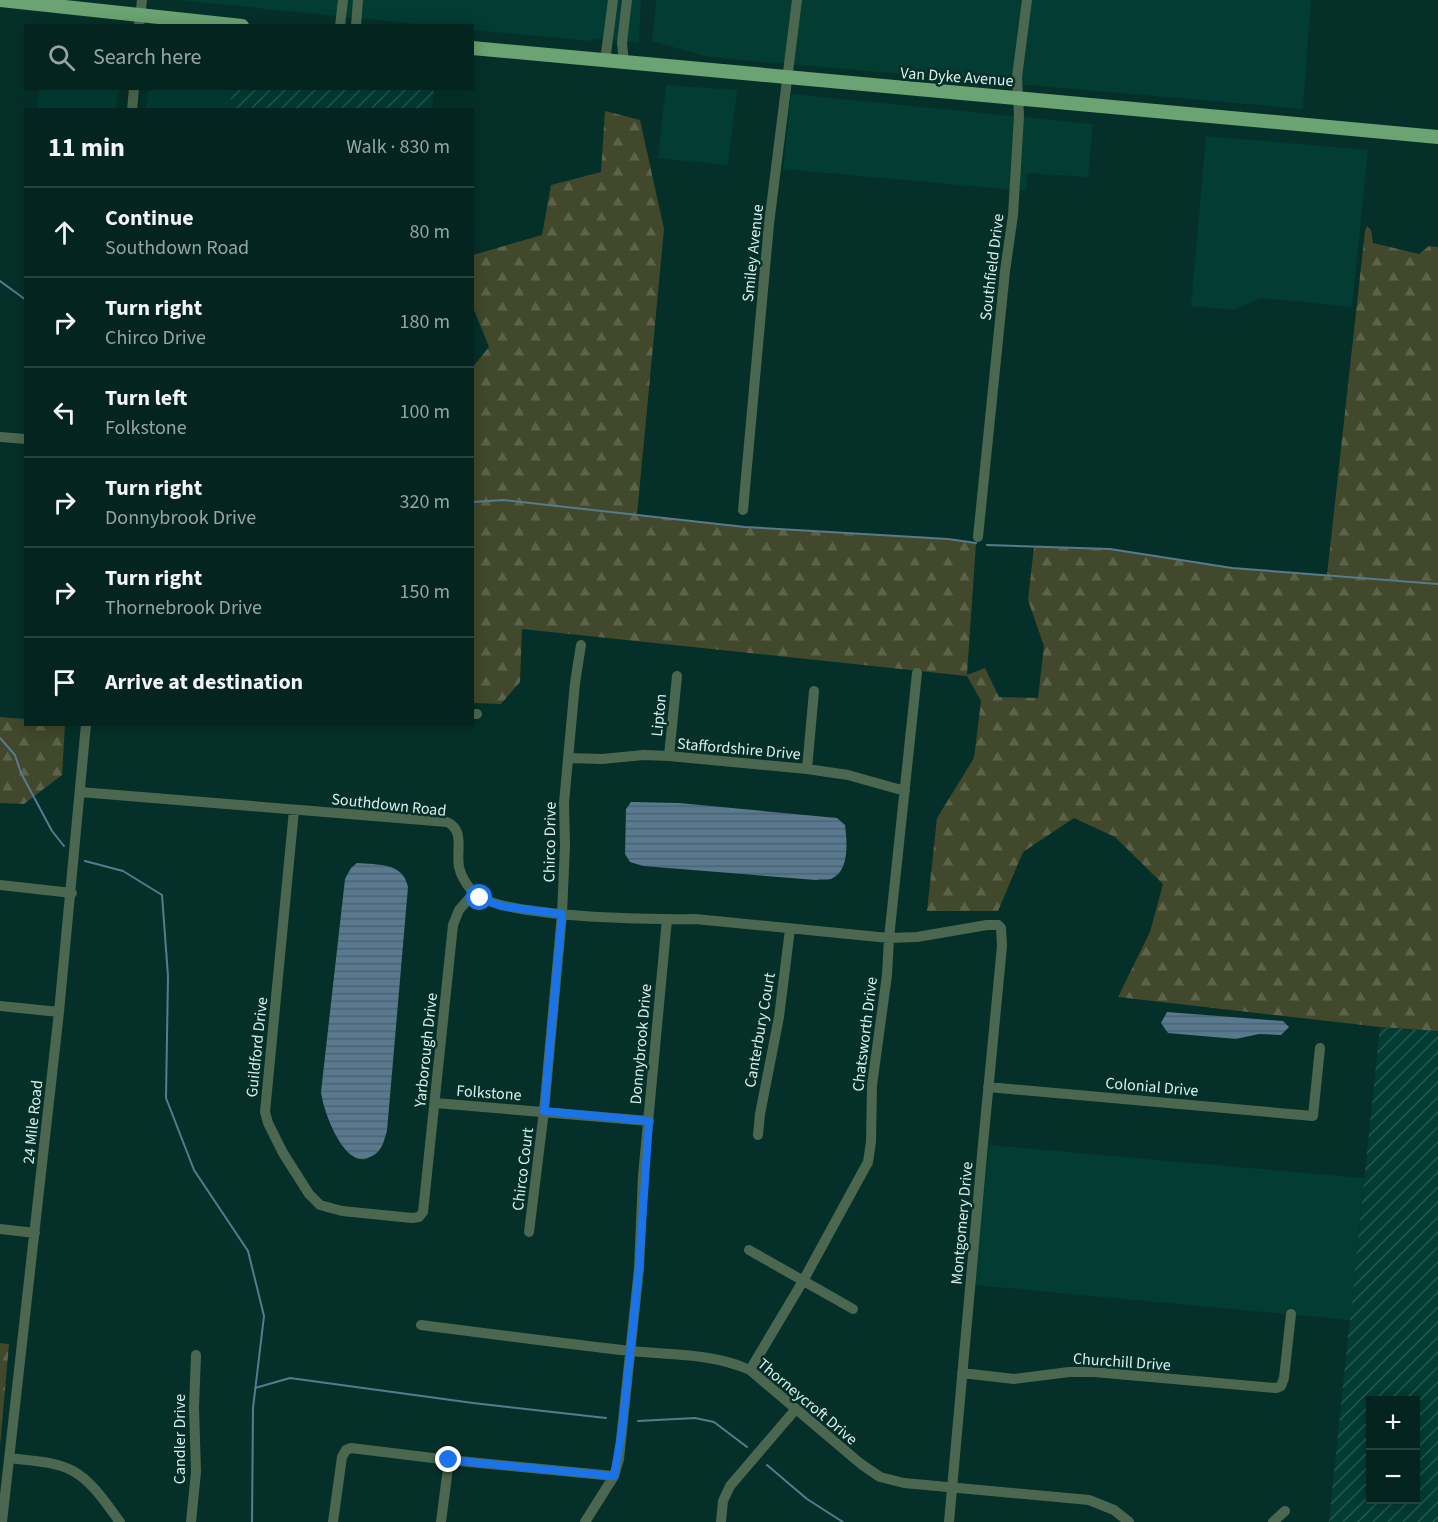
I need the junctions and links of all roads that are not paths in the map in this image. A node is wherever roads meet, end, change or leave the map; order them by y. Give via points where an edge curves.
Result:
1 (0, 0) edge
2 (142, 0) edge
3 (343, 0) edge
4 (358, 0) edge
5 (613, 0) edge
6 (627, 0) edge
7 (796, 0) edge
8 (1027, 0) edge
9 (21, 1) edge
10 (140, 20) edge
11 (209, 24) edge
12 (340, 24) edge
13 (356, 24) edge
14 (474, 48) edge
15 (605, 61) junction
16 (624, 63) junction
17 (787, 78) junction
18 (134, 90) edge
19 (1017, 97) junction
20 (132, 108) edge
21 (1438, 138) edge
22 (0, 437) edge
23 (24, 440) edge
24 (742, 510) dead end
25 (978, 537) dead end
26 (581, 645) dead end
27 (917, 673) dead end
28 (677, 676) dead end
29 (814, 691) dead end
30 (86, 726) edge
31 (669, 756) junction
32 (568, 758) junction
33 (807, 769) junction
34 (905, 791) junction
35 (80, 792) junction
36 (294, 810) junction
37 (0, 885) edge
38 (72, 893) junction
39 (474, 894) junction
40 (562, 914) junction
41 (667, 919) junction
42 (790, 929) junction
43 (889, 938) junction
44 (0, 1006) edge
45 (60, 1012) junction
46 (1320, 1048) dead end
47 (988, 1087) junction
48 (435, 1103) junction
49 (544, 1111) junction
50 (649, 1121) junction
51 (758, 1135) dead end
52 (422, 1215) joint
53 (0, 1229) edge
54 (529, 1232) dead end
55 (35, 1233) junction
56 (750, 1250) dead end
57 (803, 1281) junction
58 (853, 1309) dead end
59 (1292, 1314) dead end
60 (421, 1325) dead end
61 (631, 1351) junction
62 (196, 1356) dead end
63 (750, 1370) junction
64 (962, 1372) junction
65 (795, 1410) junction
66 (9, 1458) junction
67 (449, 1460) junction
68 (614, 1476) junction
69 (953, 1488) junction
70 (1285, 1511) dead end
71 (2, 1522) edge
72 (120, 1522) edge
73 (191, 1522) edge
74 (333, 1522) edge
75 (441, 1522) edge
76 (585, 1522) edge
77 (721, 1522) edge
78 (949, 1522) edge
79 (1129, 1522) edge
80 (1273, 1522) edge

1 - 9 main road
2 - 10 street
3 - 12 street
4 - 13 street
5 - 15 street
6 - 16 street
7 - 17 street, Smiley Avenue
8 - 19 street, Southfield Drive
9 - 10 main road
10 - 11 main road
14 - 15 main road, Van Dyke Avenue
15 - 16 main road, Van Dyke Avenue
16 - 17 main road, Van Dyke Avenue
17 - 19 main road, Van Dyke Avenue
17 - 24 street, Smiley Avenue
18 - 20 street
19 - 21 main road, Van Dyke Avenue
19 - 25 street, Southfield Drive via 1013,215
22 - 23 street
26 - 32 street, Chirco Drive
27 - 34 street, Chatsworth Drive
28 - 31 street, Lipton
29 - 33 street
30 - 35 street, 24 Mile Road
31 - 32 street, Staffordshire Drive
31 - 33 street, Staffordshire Drive
32 - 40 street, Chirco Drive
33 - 34 street, Staffordshire Drive via 848,775
34 - 43 street, Chatsworth Drive
35 - 36 street, Southdown Road
35 - 38 street, 24 Mile Road
36 - 39 street, Southdown Road via 452,824 458,833 460,870
36 - 52 street, Guildford Drive via 265,1105 268,1123 320,1205 342,1212 412,1218
37 - 38 street
38 - 45 street, 24 Mile Road
39 - 40 street via 501,906
39 - 48 street, Yarborough Drive via 459,910 453,925
40 - 41 street
40 - 49 street, Chirco Drive
41 - 42 street via 695,918
41 - 50 street, Donnybrook Drive
42 - 43 street
42 - 51 street, Canterbury Court
43 - 47 street, Montgomery Drive via 987,925 1001,928
43 - 57 street, Chatsworth Drive via 872,1085 868,1162
44 - 45 street
45 - 55 street, 24 Mile Road
46 - 47 street, Colonial Drive via 1313,1116
47 - 64 street, Montgomery Drive
48 - 49 street, Folkstone
48 - 52 street, Yarborough Drive
49 - 50 street, Folkstone
49 - 54 street, Chirco Court
50 - 61 street, Donnybrook Drive
53 - 55 street
55 - 66 street, 24 Mile Road
56 - 57 street
57 - 58 street
57 - 63 street, Chatsworth Drive
59 - 64 street, Churchill Drive via 1284,1378 1281,1386 1274,1388 1094,1372 1014,1379
60 - 61 street, Thorneycroft Drive
61 - 63 street, Thorneycroft Drive via 715,1359
61 - 68 street, Donnybrook Drive
62 - 73 street, Candler Drive via 196,1472
63 - 65 street, Thorneycroft Drive
64 - 69 street, Montgomery Drive
65 - 69 street, Thorneycroft Drive via 880,1477
65 - 77 street via 730,1486 723,1501
66 - 71 street, 24 Mile Road
66 - 72 street via 72,1471 98,1493
67 - 68 street
67 - 74 street via 346,1450
67 - 75 street
68 - 76 street, Donnybrook Drive
69 - 78 street, Montgomery Drive
69 - 79 street, Thorneycroft Drive via 1089,1500 1114,1509
70 - 80 street

